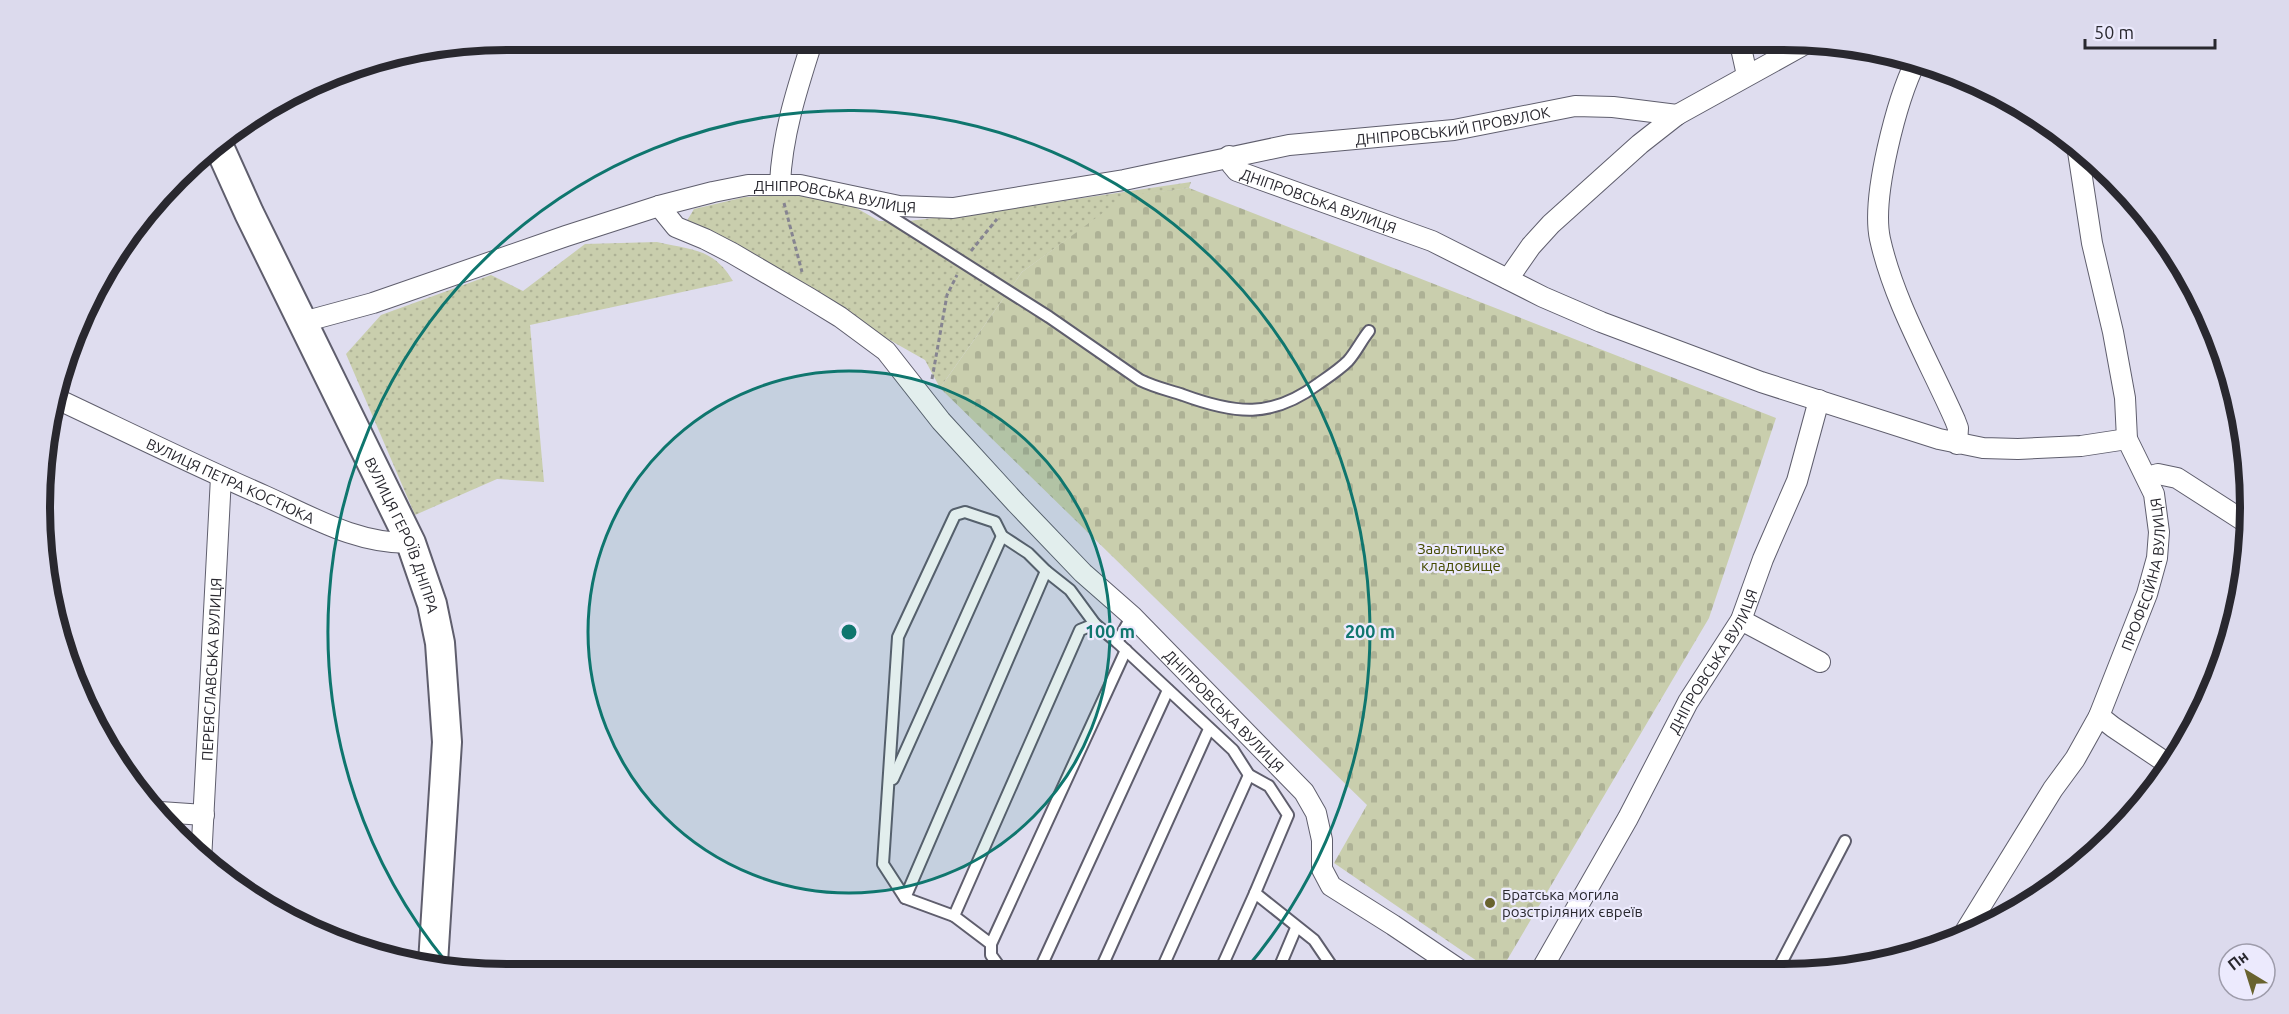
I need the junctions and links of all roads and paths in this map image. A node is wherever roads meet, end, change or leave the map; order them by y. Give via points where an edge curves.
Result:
1 (810, 50) edge
2 (1741, 50) edge
3 (1794, 50) edge
4 (1913, 69) edge
5 (1747, 75) junction
6 (1677, 115) junction
7 (221, 150) edge
8 (1229, 156) junction
9 (2079, 159) edge
10 (780, 184) junction
11 (861, 197) junction
12 (1016, 199) junction
13 (659, 206) junction
14 (963, 262) junction
15 (1508, 279) junction
16 (809, 298) junction
17 (303, 322) junction
18 (1369, 331) dead end
19 (1819, 400) junction
20 (62, 401) edge
21 (928, 404) junction
22 (2127, 439) junction
23 (1957, 444) junction
24 (221, 477) junction
25 (2147, 477) junction
26 (2240, 518) edge
27 (1002, 536) junction
28 (411, 543) junction
29 (1046, 571) junction
30 (1132, 616) junction
31 (1741, 620) junction
32 (1095, 624) junction
33 (1117, 642) junction
34 (1126, 650) junction
35 (1820, 662) dead end
36 (1168, 690) junction
37 (2099, 716) junction
38 (1209, 729) junction
39 (2162, 760) edge
40 (1249, 775) junction
41 (890, 785) junction
42 (166, 812) edge
43 (204, 815) junction
44 (1845, 842) dead end
45 (202, 848) edge
46 (1255, 893) junction
47 (905, 898) junction
48 (954, 916) junction
49 (1970, 924) edge
50 (1296, 928) junction
51 (991, 944) junction
52 (433, 959) edge
53 (997, 964) edge
54 (1042, 964) edge
55 (1104, 964) edge
56 (1164, 964) edge
57 (1223, 964) edge
58 (1281, 964) edge
59 (1329, 964) edge
60 (1451, 964) edge
61 (1545, 964) edge
62 (1781, 964) edge

1 - 10 street via 790,115
2 - 5 street
3 - 5 street
4 - 23 street via 1900,100 1888,149 1880,194 1880,237 1908,320 1958,428
5 - 6 street
6 - 8 street, ДНІПРОВСЬКИЙ ПРОВУЛОК via 1575,106 1454,130 1289,145
6 - 15 street via 1551,224
7 - 17 main road, ВУЛИЦЯ ГЕРОЇВ ДНІПРА
8 - 12 street, ДНІПРОВСЬКА ВУЛИЦЯ
8 - 15 street, ДНІПРОВСЬКА ВУЛИЦЯ via 1237,171 1432,241
9 - 22 street, ПРОФЕСІЙНА ВУЛИЦЯ via 2092,243 2125,398
10 - 11 street, ДНІПРОВСЬКА ВУЛИЦЯ
10 - 13 street, ДНІПРОВСЬКА ВУЛИЦЯ via 748,185
10 - 16 path
11 - 12 street, ДНІПРОВСЬКА ВУЛИЦЯ via 914,208 953,208
11 - 14 lane
12 - 14 path
13 - 16 street, ДНІПРОВСЬКА ВУЛИЦЯ via 676,227 705,238
13 - 17 street, ДНІПРОВСЬКА ВУЛИЦЯ via 373,303
14 - 18 lane via 1140,380 1218,408 1262,410 1291,401 1346,363
14 - 21 path via 947,295
15 - 19 street, ДНІПРОВСЬКА ВУЛИЦЯ via 1601,322
16 - 21 street, ДНІПРОВСЬКА ВУЛИЦЯ via 881,347
17 - 28 main road, ВУЛИЦЯ ГЕРОЇВ ДНІПРА
19 - 23 street, ДНІПРОВСЬКА ВУЛИЦЯ
19 - 31 street, ДНІПРОВСЬКА ВУЛИЦЯ via 1797,481
20 - 24 street, ВУЛИЦЯ ПЕТРА КОСТЮКА
21 - 30 street, ДНІПРОВСЬКА ВУЛИЦЯ via 1038,527
22 - 23 street, ДНІПРОВСЬКА ВУЛИЦЯ via 2018,449
22 - 25 street, ПРОФЕСІЙНА ВУЛИЦЯ
24 - 28 street, ВУЛИЦЯ ПЕТРА КОСТЮКА via 345,531 387,543
24 - 43 street, ПЕРЕЯСЛАВСЬКА ВУЛИЦЯ
25 - 26 street via 2158,474 2177,478
25 - 37 street, ПРОФЕСІЙНА ВУЛИЦЯ via 2158,512 2157,558 2147,594
27 - 29 lane
27 - 41 lane
27 - 41 lane via 995,522 965,512 955,515 898,637
28 - 52 main road, ВУЛИЦЯ ГЕРОЇВ ДНІПРА via 436,620 447,742
29 - 32 lane via 1070,590
29 - 47 lane
30 - 33 lane
30 - 60 street, ДНІПРОВСЬКА ВУЛИЦЯ via 1304,792 1318,819 1322,869 1331,886
31 - 35 street
31 - 61 street, ДНІПРОВСЬКА ВУЛИЦЯ via 1688,702 1628,818
32 - 33 lane
32 - 48 lane via 1080,630
33 - 34 lane
34 - 36 lane
34 - 51 lane
36 - 38 lane
36 - 54 lane
37 - 39 street
37 - 49 street, ПРОФЕСІЙНА ВУЛИЦЯ
38 - 40 lane via 1233,750
38 - 55 lane
40 - 46 lane via 1269,786 1288,815
40 - 56 lane
41 - 47 lane via 883,864
42 - 43 street
43 - 45 street, ПЕРЕЯСЛАВСЬКА ВУЛИЦЯ
44 - 62 lane
46 - 50 lane
46 - 57 lane
47 - 48 lane
48 - 51 lane
50 - 58 lane
50 - 59 lane via 1314,940
51 - 53 lane via 991,956

